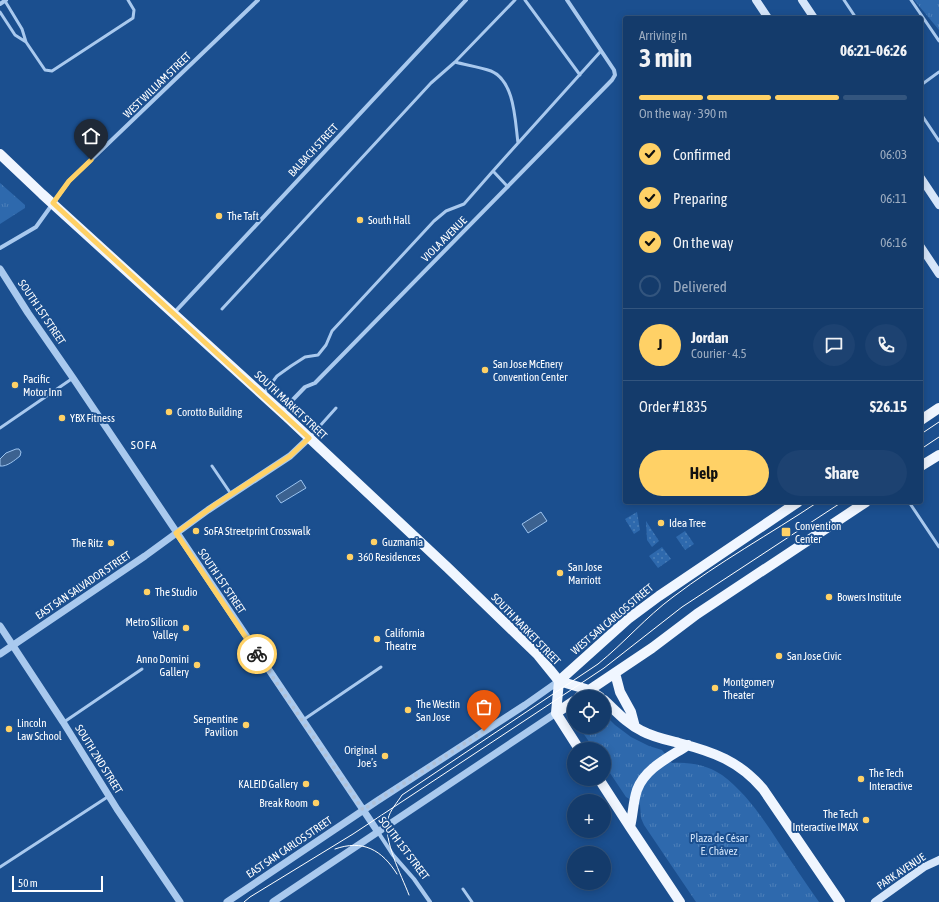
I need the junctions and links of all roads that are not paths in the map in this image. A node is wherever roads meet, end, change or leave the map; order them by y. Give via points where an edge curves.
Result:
1 (5, 0) edge
2 (128, 0) edge
3 (258, 0) edge
4 (466, 0) edge
5 (515, 0) edge
6 (525, 0) edge
7 (567, 0) edge
8 (756, 0) edge
9 (802, 0) edge
10 (844, 0) edge
11 (911, 0) edge
12 (0, 4) edge
13 (0, 12) edge
14 (767, 16) edge
15 (813, 16) edge
16 (855, 16) edge
17 (922, 16) edge
18 (923, 18) edge
19 (939, 41) edge
20 (26, 42) junction
21 (601, 51) junction
22 (455, 62) junction
23 (939, 72) edge
24 (580, 75) junction
25 (923, 84) edge
26 (923, 117) edge
27 (939, 141) edge
28 (518, 143) junction
29 (0, 154) edge
30 (493, 171) junction
31 (923, 181) edge
32 (508, 187) junction
33 (53, 203) junction
34 (939, 205) edge
35 (0, 248) edge
36 (923, 251) edge
37 (0, 269) edge
38 (939, 274) edge
39 (222, 309) dead end
40 (174, 313) junction
41 (73, 378) junction
42 (262, 394) junction
43 (336, 408) dead end
44 (939, 408) edge
45 (282, 412) junction
46 (923, 419) edge
47 (0, 428) edge
48 (309, 438) junction
49 (939, 455) edge
50 (923, 465) edge
51 (212, 466) dead end
52 (232, 494) junction
53 (795, 504) edge
54 (863, 504) edge
55 (910, 504) edge
56 (176, 533) junction
57 (939, 547) edge
58 (0, 626) edge
59 (13, 645) junction
60 (0, 654) edge
61 (381, 667) dead end
62 (142, 669) dead end
63 (615, 673) junction
64 (559, 681) junction
65 (589, 690) joint
66 (567, 706) edge
67 (611, 706) edge
68 (556, 713) junction
69 (302, 720) junction
70 (63, 722) junction
71 (635, 727) junction
72 (575, 742) edge
73 (688, 745) junction
74 (604, 786) edge
75 (109, 796) junction
76 (363, 810) junction
77 (630, 827) junction
78 (378, 832) junction
79 (939, 860) edge
80 (0, 867) edge
81 (463, 889) dead end
82 (180, 902) edge
83 (227, 902) edge
84 (273, 902) edge
85 (430, 902) edge
86 (472, 902) edge
87 (680, 902) edge
88 (840, 902) edge
89 (875, 902) edge

1 - 12 street
1 - 20 lane via 22,29
2 - 20 lane via 134,10 133,18 52,70 45,70
3 - 33 street, WEST WILLIAM STREET via 69,181
4 - 40 street, BALBACH STREET
5 - 22 lane
6 - 24 lane
7 - 21 street
8 - 14 main road
9 - 15 main road
10 - 16 lane
11 - 17 lane
13 - 20 lane via 15,35
18 - 19 lane
21 - 24 lane
21 - 32 street, VIOLA AVENUE via 614,70 615,75 609,85
22 - 28 lane via 492,71 505,82 512,102
22 - 39 lane via 431,83
23 - 25 lane
24 - 28 lane
26 - 27 lane
28 - 30 lane
29 - 33 main road, SOUTH MARKET STREET
30 - 32 lane
30 - 42 lane via 464,204 446,211 418,238 332,331 318,355 305,357 277,376
31 - 34 main road
32 - 45 street, VIOLA AVENUE via 315,383 305,387
33 - 35 street, WEST WILLIAM STREET via 36,227
33 - 40 main road, SOUTH MARKET STREET
36 - 38 main road
37 - 41 street, SOUTH 1ST STREET
40 - 42 main road, SOUTH MARKET STREET
41 - 47 lane
41 - 56 street, SOUTH 1ST STREET
42 - 45 main road, SOUTH MARKET STREET
43 - 48 lane
44 - 46 main road
45 - 48 main road, SOUTH MARKET STREET
48 - 52 street, EAST SAN SALVADOR STREET via 290,456
48 - 64 main road, SOUTH MARKET STREET via 538,655
49 - 50 main road
51 - 52 lane
52 - 56 street, EAST SAN SALVADOR STREET
53 - 64 main road, WEST SAN CARLOS STREET via 653,600
54 - 63 main road via 696,614
55 - 57 lane
56 - 59 street, EAST SAN SALVADOR STREET
56 - 69 street, SOUTH 1ST STREET
58 - 59 street, SOUTH 2ND STREET
59 - 60 street, EAST SAN SALVADOR STREET
59 - 70 street, SOUTH 2ND STREET
61 - 69 lane
62 - 70 lane
63 - 65 main road
63 - 71 main road via 620,692 632,712
64 - 65 main road, SOUTH MARKET STREET
64 - 68 main road, SOUTH MARKET STREET
64 - 76 street, WEST SAN CARLOS STREET
66 - 68 main road
67 - 71 main road
68 - 72 main road
68 - 78 street
69 - 76 street, SOUTH 1ST STREET
70 - 75 street, SOUTH 2ND STREET
71 - 73 main road via 650,735
73 - 77 main road via 669,756 642,781
73 - 88 main road via 729,760 754,779
74 - 77 main road
75 - 80 lane
75 - 82 street, SOUTH 2ND STREET
76 - 78 street, SOUTH 1ST STREET
76 - 83 street, EAST SAN CARLOS STREET
77 - 87 main road
78 - 84 street
78 - 85 street, SOUTH 1ST STREET
79 - 89 main road, PARK AVENUE via 924,867
81 - 86 lane

